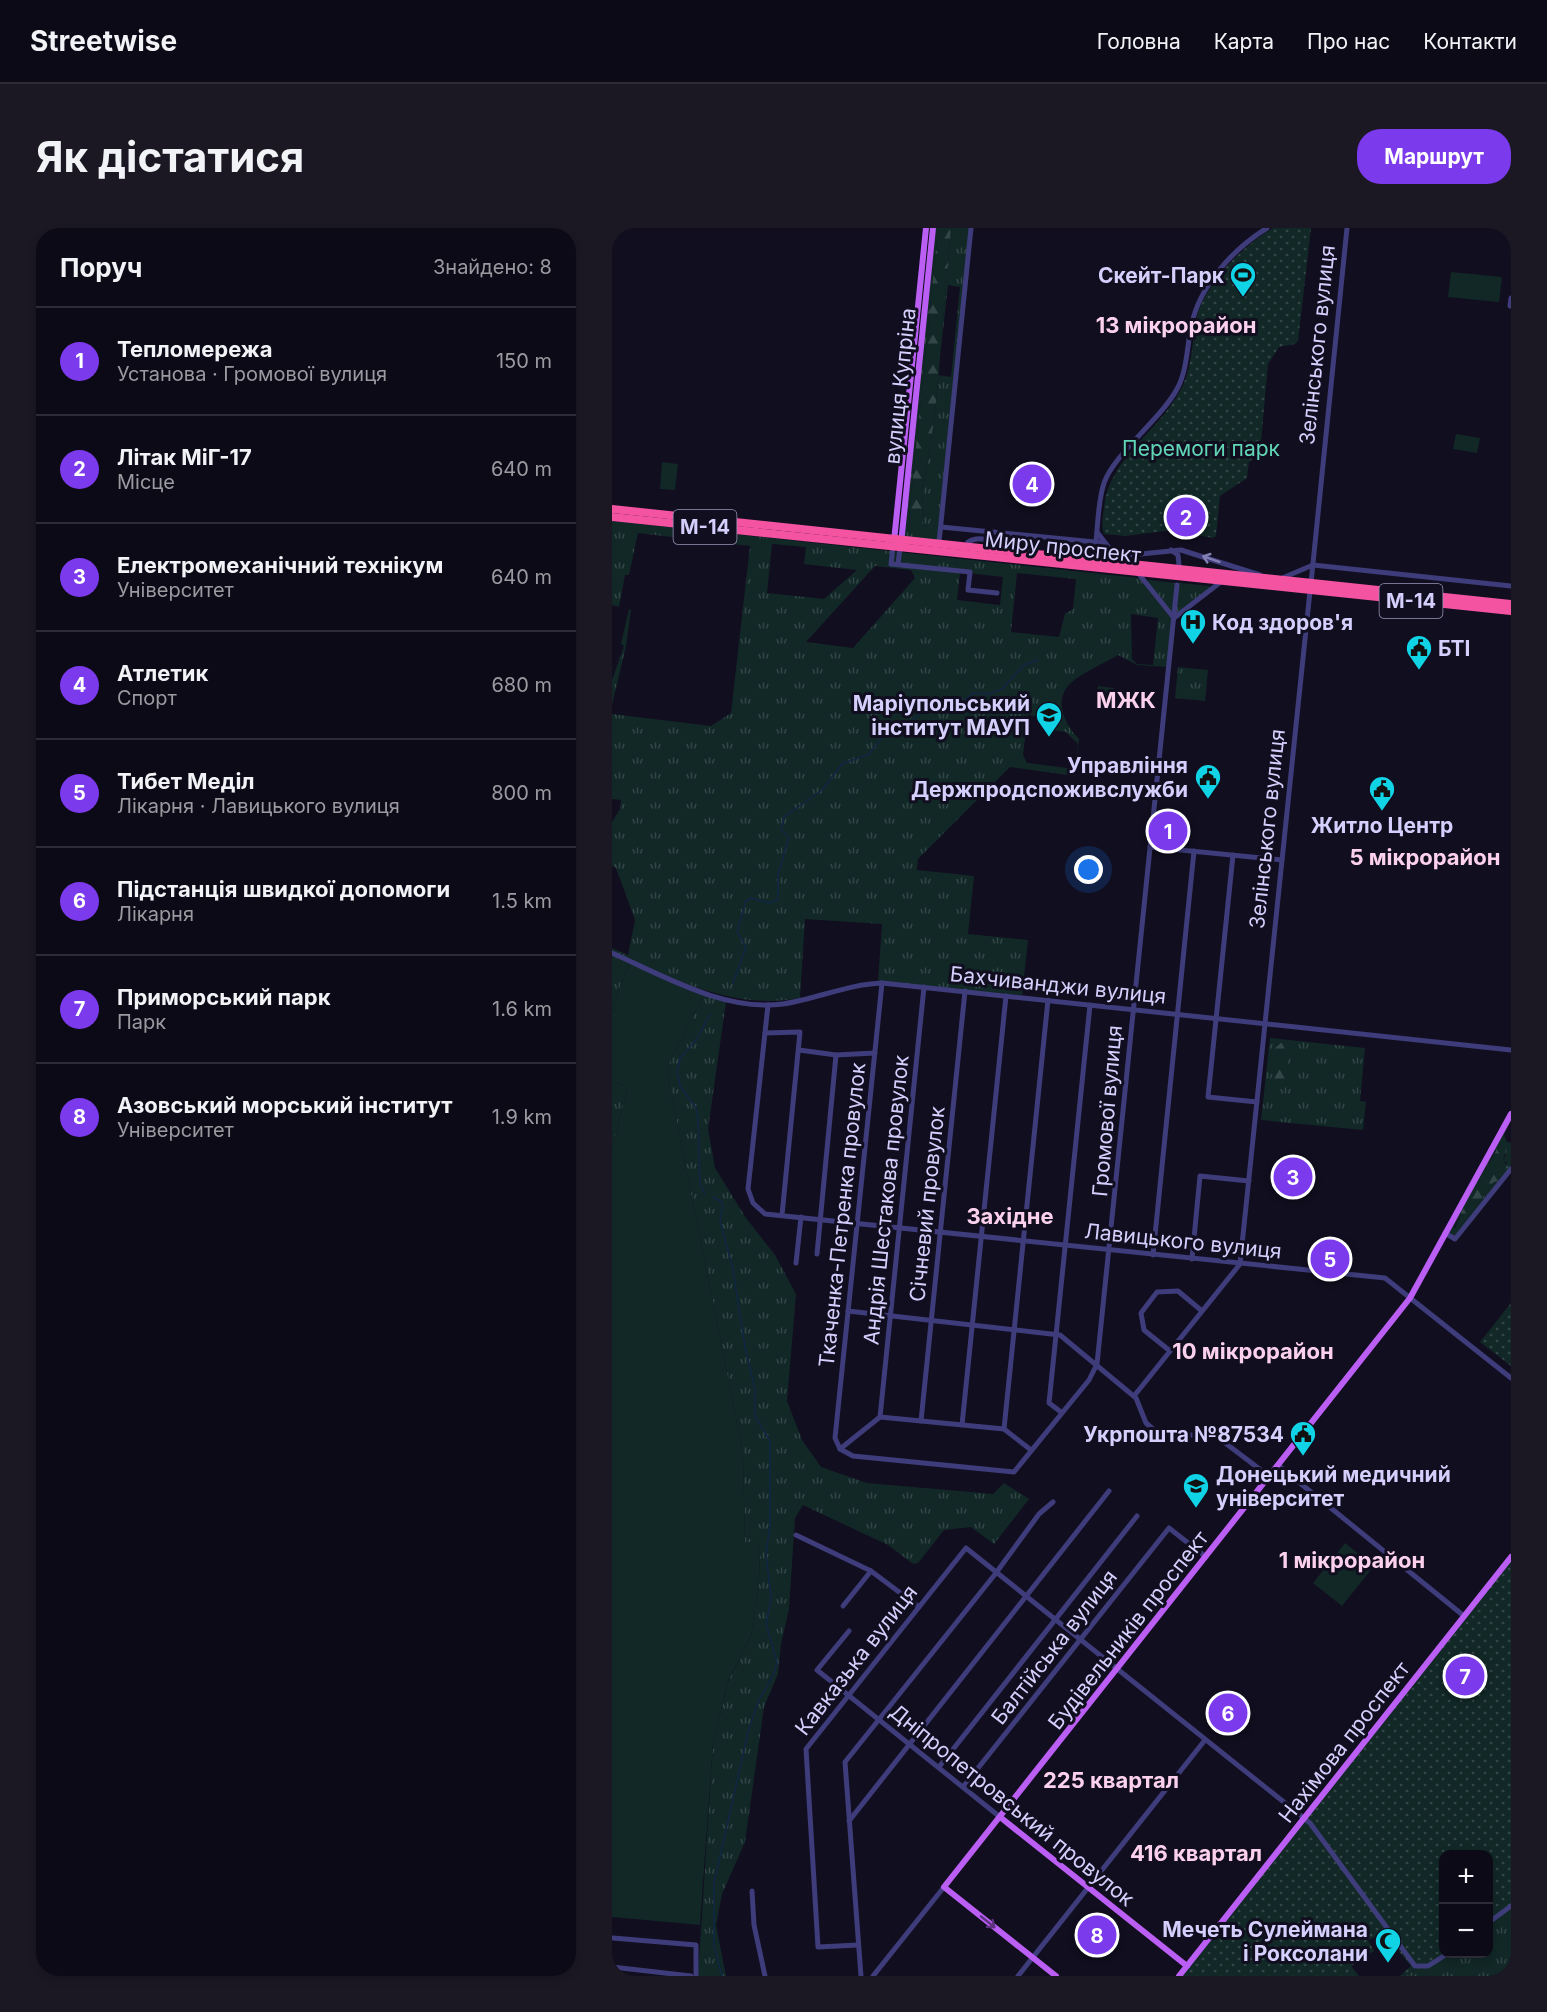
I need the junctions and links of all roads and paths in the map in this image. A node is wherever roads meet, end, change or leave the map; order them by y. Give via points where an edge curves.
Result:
1 (926, 228) edge
2 (933, 228) edge
3 (971, 228) edge
4 (1268, 228) edge
5 (1347, 228) edge
6 (928, 243) junction
7 (1511, 298) edge
8 (1510, 306) edge
9 (612, 509) edge
10 (612, 517) edge
11 (941, 527) junction
12 (1097, 532) junction
13 (799, 533) junction
14 (1096, 542) junction
15 (1105, 543) junction
16 (897, 544) junction
17 (943, 549) junction
18 (1170, 550) junction
19 (967, 551) junction
20 (1192, 552) junction
21 (1118, 560) junction
22 (898, 564) junction
23 (1313, 566) junction
24 (1138, 573) junction
25 (1274, 579) junction
26 (1222, 581) junction
27 (1177, 585) dead end
28 (1511, 586) edge
29 (1311, 587) junction
30 (997, 592) dead end
31 (1511, 604) edge
32 (1511, 611) edge
33 (1174, 618) junction
34 (1150, 847) junction
35 (1194, 851) junction
36 (1233, 855) junction
37 (1282, 860) junction
38 (612, 953) edge
39 (882, 983) junction
40 (924, 987) junction
41 (965, 991) junction
42 (1006, 996) junction
43 (1048, 1000) junction
44 (768, 1005) junction
45 (1090, 1005) junction
46 (1133, 1010) junction
47 (1178, 1014) junction
48 (1216, 1018) junction
49 (1265, 1024) junction
50 (765, 1033) junction
51 (799, 1050) junction
52 (1511, 1050) edge
53 (875, 1053) junction
54 (836, 1055) junction
55 (1257, 1102) junction
56 (1511, 1114) edge
57 (1511, 1169) edge
58 (1249, 1181) junction
59 (782, 1215) junction
60 (801, 1217) junction
61 (821, 1220) junction
62 (858, 1223) junction
63 (900, 1228) junction
64 (941, 1232) junction
65 (1445, 1233) junction
66 (981, 1236) junction
67 (1024, 1241) junction
68 (1065, 1246) junction
69 (1110, 1250) junction
70 (817, 1254) dead end
71 (1153, 1255) junction
72 (1192, 1259) junction
73 (796, 1263) dead end
74 (1240, 1264) junction
75 (1410, 1298) junction
76 (848, 1311) junction
77 (1202, 1311) junction
78 (890, 1316) junction
79 (932, 1320) junction
80 (972, 1325) junction
81 (1015, 1329) junction
82 (1056, 1334) junction
83 (1170, 1351) junction
84 (1097, 1364) junction
85 (1511, 1378) edge
86 (1134, 1396) junction
87 (1060, 1412) junction
88 (880, 1417) junction
89 (921, 1421) junction
90 (962, 1425) junction
91 (1004, 1429) junction
92 (840, 1449) junction
93 (1031, 1450) junction
94 (1279, 1466) junction
95 (1270, 1477) junction
96 (1109, 1491) dead end
97 (1053, 1502) dead end
98 (1137, 1516) dead end
99 (796, 1535) dead end
100 (1206, 1557) junction
101 (1511, 1557) edge
102 (871, 1570) junction
103 (996, 1573) junction
104 (1026, 1597) junction
105 (843, 1606) dead end
106 (919, 1606) junction
107 (1464, 1616) junction
108 (1055, 1620) junction
109 (849, 1631) dead end
110 (1081, 1641) junction
111 (1118, 1670) junction
112 (848, 1695) junction
113 (879, 1719) junction
114 (1205, 1740) junction
115 (910, 1744) junction
116 (939, 1767) junction
117 (963, 1787) junction
118 (1000, 1817) junction
119 (1304, 1819) junction
120 (849, 1821) junction
121 (944, 1887) junction
122 (1088, 1887) junction
123 (752, 1891) dead end
124 (1511, 1906) edge
125 (1493, 1919) edge
126 (614, 1938) dead end
127 (858, 1945) junction
128 (1032, 1957) junction
129 (1440, 1958) edge
130 (1187, 1966) junction
131 (612, 1967) edge
132 (691, 1976) edge
133 (696, 1976) edge
134 (765, 1976) edge
135 (861, 1976) edge
136 (873, 1976) edge
137 (1018, 1976) edge
138 (1056, 1976) edge
139 (1179, 1976) edge

1 - 6 main road, вулиця Купріна
2 - 6 main road, вулиця Купріна
3 - 11 street
4 - 12 street via 1219,271 1203,293 1193,317 1180,382 1173,396 1109,474 1102,491
5 - 23 street, Зелінського вулиця
6 - 16 main road, вулиця Купріна
7 - 8 street
9 - 13 highway, Миру проспект / М-14
10 - 13 highway, Миру проспект / М-14
11 - 14 street
11 - 17 street
12 - 14 street
12 - 15 street
13 - 16 highway, Миру проспект / М-14
14 - 15 street
15 - 21 street
16 - 17 highway, Миру проспект / М-14
16 - 22 street
16 - 22 street via 891,564
17 - 19 highway, Миру проспект / М-14
18 - 20 street
18 - 20 street via 1176,552 1180,562 1184,554
18 - 21 street
19 - 21 highway, Миру проспект / М-14
19 - 24 highway, Миру проспект / М-14
25 -> 20 street
21 - 25 highway, Миру проспект / М-14
22 - 30 street via 970,572 968,590
23 - 25 street
23 - 28 street
23 - 29 street, Зелінського вулиця
24 - 26 highway, Миру проспект / М-14
24 - 33 street
25 - 29 highway, Миру проспект / М-14
26 - 29 highway, Миру проспект / М-14
26 - 33 street
27 - 33 street, Громової вулиця
29 - 31 highway, Миру проспект / М-14
29 - 32 highway, Миру проспект / М-14
29 - 37 street, Зелінського вулиця
33 - 34 street, Громової вулиця
34 - 35 street
34 - 46 street, Громової вулиця
35 - 36 street
35 - 47 street
36 - 37 street
36 - 48 street
37 - 49 street, Зелінського вулиця
38 - 44 street, Бахчиванджи вулиця via 704,992
39 - 40 street, Бахчиванджи вулиця
39 - 44 street, Бахчиванджи вулиця
39 - 53 street, Ткаченка-Петренка провулок
40 - 41 street, Бахчиванджи вулиця
40 - 63 street, Андрія Шестакова провулок
41 - 42 street, Бахчиванджи вулиця
41 - 64 street, Січневий провулок
42 - 43 street, Бахчиванджи вулиця
42 - 66 street
43 - 45 street, Бахчиванджи вулиця
43 - 67 street
44 - 50 street, Лавицького вулиця
45 - 46 street, Бахчиванджи вулиця
45 - 68 street
46 - 47 street, Бахчиванджи вулиця
46 - 69 street, Громової вулиця
47 - 48 street, Бахчиванджи вулиця
47 - 71 street
48 - 49 street, Бахчиванджи вулиця
48 - 55 street via 1209,1097
49 - 52 street, Бахчиванджи вулиця
49 - 55 street, Зелінського вулиця
50 - 51 street via 800,1032
50 - 59 street, Лавицького вулиця via 748,1189 758,1209 765,1214
51 - 54 street
51 - 59 street
53 - 54 street
53 - 62 street, Ткаченка-Петренка провулок
54 - 61 street
55 - 58 street, Зелінського вулиця
56 - 65 main road, Будівельників проспект
57 - 65 street via 1455,1239
58 - 72 street via 1200,1176
58 - 74 street, Зелінського вулиця
59 - 60 street, Лавицького вулиця
60 - 61 street, Лавицького вулиця
60 - 73 street
61 - 62 street, Лавицького вулиця
61 - 70 street
62 - 63 street, Лавицького вулиця
62 - 76 street, Ткаченка-Петренка провулок
63 - 64 street, Лавицького вулиця
63 - 78 street, Андрія Шестакова провулок
64 - 66 street, Лавицького вулиця
64 - 79 street, Січневий провулок
65 - 75 main road, Будівельників проспект
66 - 67 street, Лавицького вулиця
66 - 80 street
67 - 68 street, Лавицького вулиця
67 - 81 street
68 - 69 street, Лавицького вулиця
68 - 82 street
69 - 71 street, Лавицького вулиця
69 - 84 street, Громової вулиця
71 - 72 street, Лавицького вулиця
72 - 74 street, Лавицького вулиця
74 - 75 street, Лавицького вулиця via 1386,1278
74 - 77 street
75 - 85 street, Лавицького вулиця
75 - 94 main road, Будівельників проспект
76 - 78 street
76 - 92 street, Ткаченка-Петренка провулок via 835,1438
77 - 83 street
77 - 83 street via 1178,1291 1158,1292 1141,1312 1144,1330
78 - 79 street
78 - 88 street, Андрія Шестакова провулок
79 - 80 street
79 - 89 street, Січневий провулок
80 - 81 street
80 - 90 street
81 - 82 street
81 - 91 street
82 - 84 street
82 - 87 street via 1049,1403
83 - 86 street
84 - 86 street
84 - 87 street, Громової вулиця via 1089,1380
86 - 95 street via 1154,1430 1164,1434 1216,1436
87 - 93 street, Громової вулиця
88 - 89 street
88 - 92 street
89 - 90 street
90 - 91 street
91 - 93 street
92 - 93 street, Громової вулиця via 853,1456 1014,1472
94 - 95 main road, Будівельників проспект
94 - 107 street
95 - 100 main road, Будівельників проспект
96 - 104 street
97 - 103 street via 1033,1522
98 - 108 street
99 - 102 street
100 - 110 street, Балтійська вулиця via 1169,1528
100 - 111 main road, Будівельників проспект
101 - 107 main road, Нахімова проспект
102 - 105 street
102 - 106 street
103 - 104 street
103 - 106 street, Кавказька вулиця via 966,1548
103 - 113 street
104 - 108 street
104 - 115 street
106 - 112 street, Кавказька вулиця
107 - 119 main road, Нахімова проспект
108 - 110 street
108 - 116 street
109 - 112 street, Дніпропетровський провулок via 817,1670
110 - 111 street
110 - 117 street, Балтійська вулиця
111 - 114 street
111 - 118 main road, Будівельників проспект
112 - 113 street, Дніпропетровський провулок
112 - 127 street, Кавказька вулиця via 806,1749 818,1947
113 - 115 street, Дніпропетровський провулок
113 - 120 street via 845,1762
114 - 119 street
114 - 122 street
115 - 116 street, Дніпропетровський провулок
115 - 120 street
116 - 117 street, Дніпропетровський провулок
117 - 118 street, Дніпропетровський провулок
118 - 121 main road, Будівельників проспект
118 - 122 main road, Дніпропетровський провулок
119 - 129 street via 1415,1966 1428,1966
119 - 130 main road, Нахімова проспект
120 - 127 street
121 -> 128 main road
121 - 136 street, Будівельників проспект
122 - 128 street
122 - 130 main road, Дніпропетровський провулок
123 - 134 street via 754,1925
124 - 125 street
126 - 133 street via 696,1945
127 - 135 street
128 - 137 street
128 - 138 main road
130 - 139 main road, Нахімова проспект
131 - 132 street

